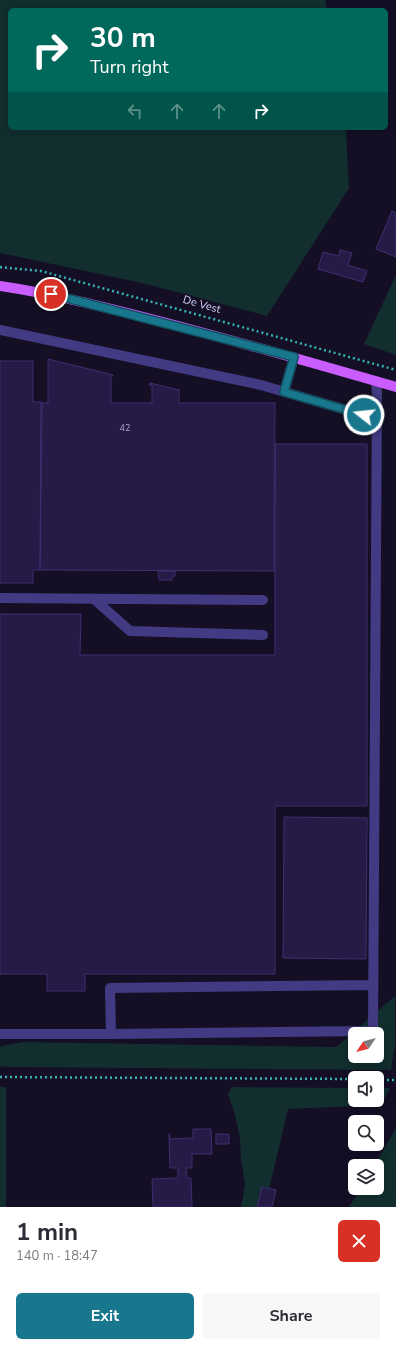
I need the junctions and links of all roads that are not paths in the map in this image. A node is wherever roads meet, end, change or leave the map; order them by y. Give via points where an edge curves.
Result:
1 (0, 286) edge
2 (0, 330) edge
3 (294, 357) junction
4 (376, 381) junction
5 (396, 387) edge
6 (284, 392) junction
7 (377, 419) junction
8 (0, 598) edge
9 (94, 599) junction
10 (263, 600) dead end
11 (263, 635) dead end
12 (373, 985) junction
13 (0, 1034) edge
14 (111, 1034) junction

1 - 3 main road via 37,291 108,308
2 - 6 lane
3 - 4 main road
3 - 6 lane
4 - 5 main road
4 - 7 lane
6 - 7 lane
7 - 12 lane
8 - 9 lane
9 - 10 lane
9 - 11 lane via 130,632
12 - 14 lane via 373,1031
12 - 14 lane via 110,988
13 - 14 lane

